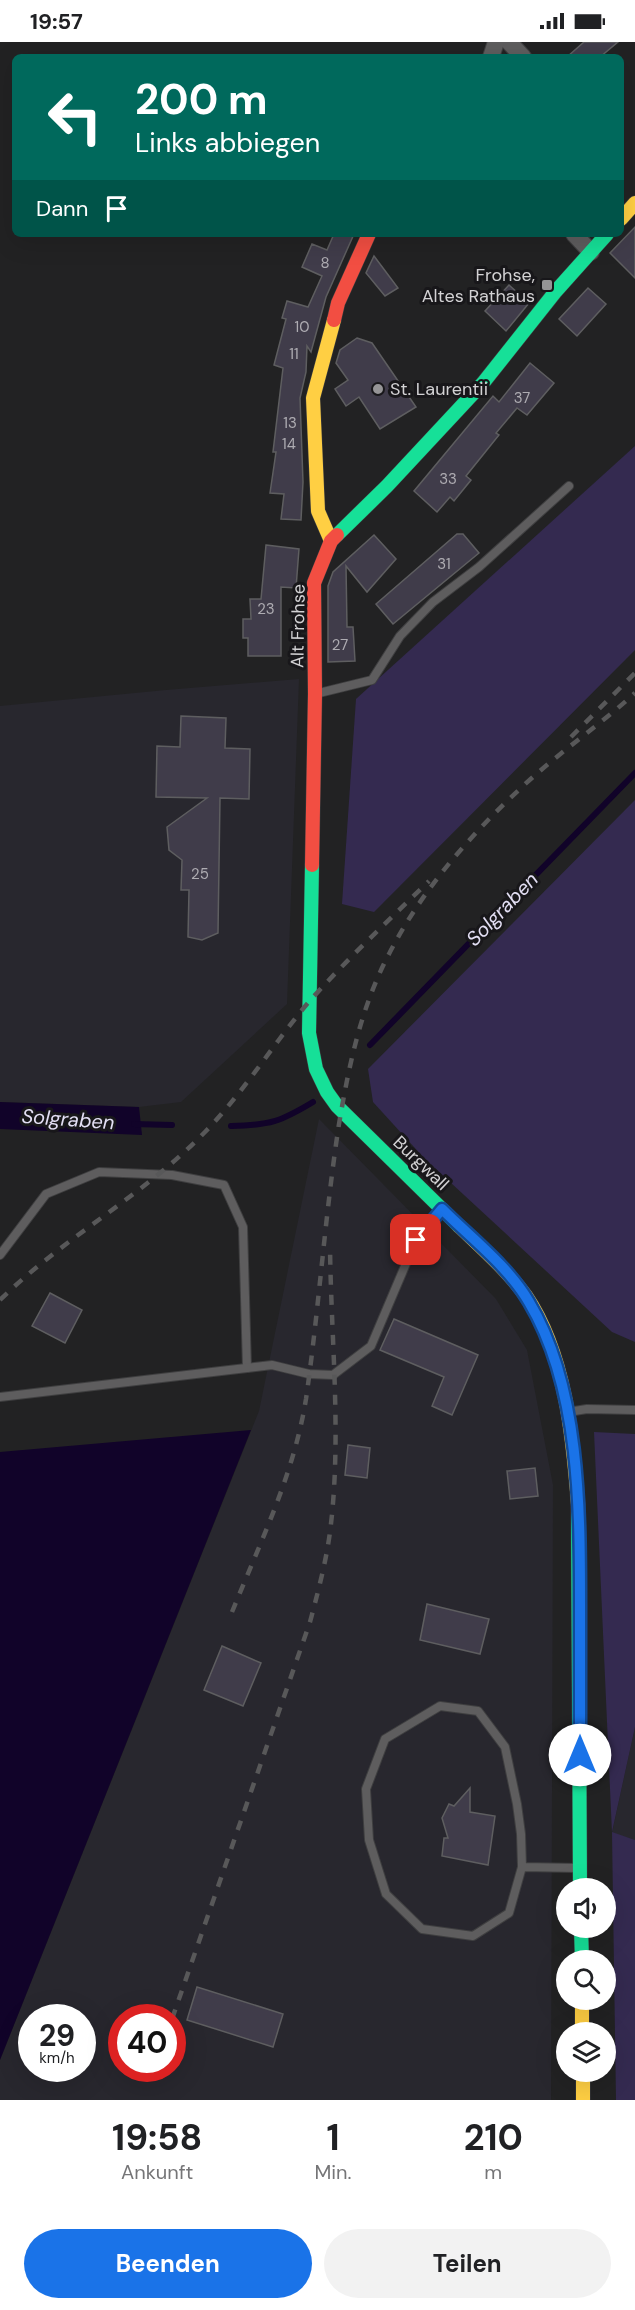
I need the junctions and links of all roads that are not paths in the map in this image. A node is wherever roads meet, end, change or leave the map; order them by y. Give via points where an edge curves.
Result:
1 (509, 42) edge
2 (520, 54) edge
3 (635, 203) edge
4 (624, 216) edge
5 (368, 237) edge
6 (577, 237) edge
7 (604, 237) edge
8 (591, 252) junction
9 (569, 486) dead end
10 (331, 541) junction
11 (315, 694) junction
12 (312, 1056) joint
13 (442, 1209) junction
14 (0, 1255) edge
15 (247, 1368) junction
16 (0, 1397) edge
17 (635, 1410) edge
18 (567, 1412) junction
19 (522, 1867) junction
20 (580, 1868) junction
21 (580, 1878) edge
22 (583, 2082) edge
23 (583, 2100) edge

1 - 2 street
3 - 4 street
5 - 10 street via 338,303 313,398 318,511
6 - 8 street
7 - 8 street, Alt Frohse
8 - 10 street, Alt Frohse via 483,383
9 - 11 lane via 433,602 400,636 372,680
10 - 11 street, Alt Frohse via 314,583
11 - 12 street, Alt Frohse via 308,1003
12 - 13 street, Burgwall via 336,1106
13 - 15 lane via 416,1240 370,1346 333,1375 272,1365
13 - 18 street, Burgwall via 507,1273 528,1300 544,1329
14 - 15 lane via 46,1194 99,1172 172,1175 224,1185 243,1227
15 - 16 lane
17 - 18 lane
18 - 20 street, Burgwall via 580,1525
19 - 19 lane via 510,1913 473,1936 422,1929 386,1894 369,1840 366,1789 386,1739 440,1706 478,1711 506,1747 519,1814
19 - 20 lane
20 - 21 street, Burgwall
22 - 23 street

